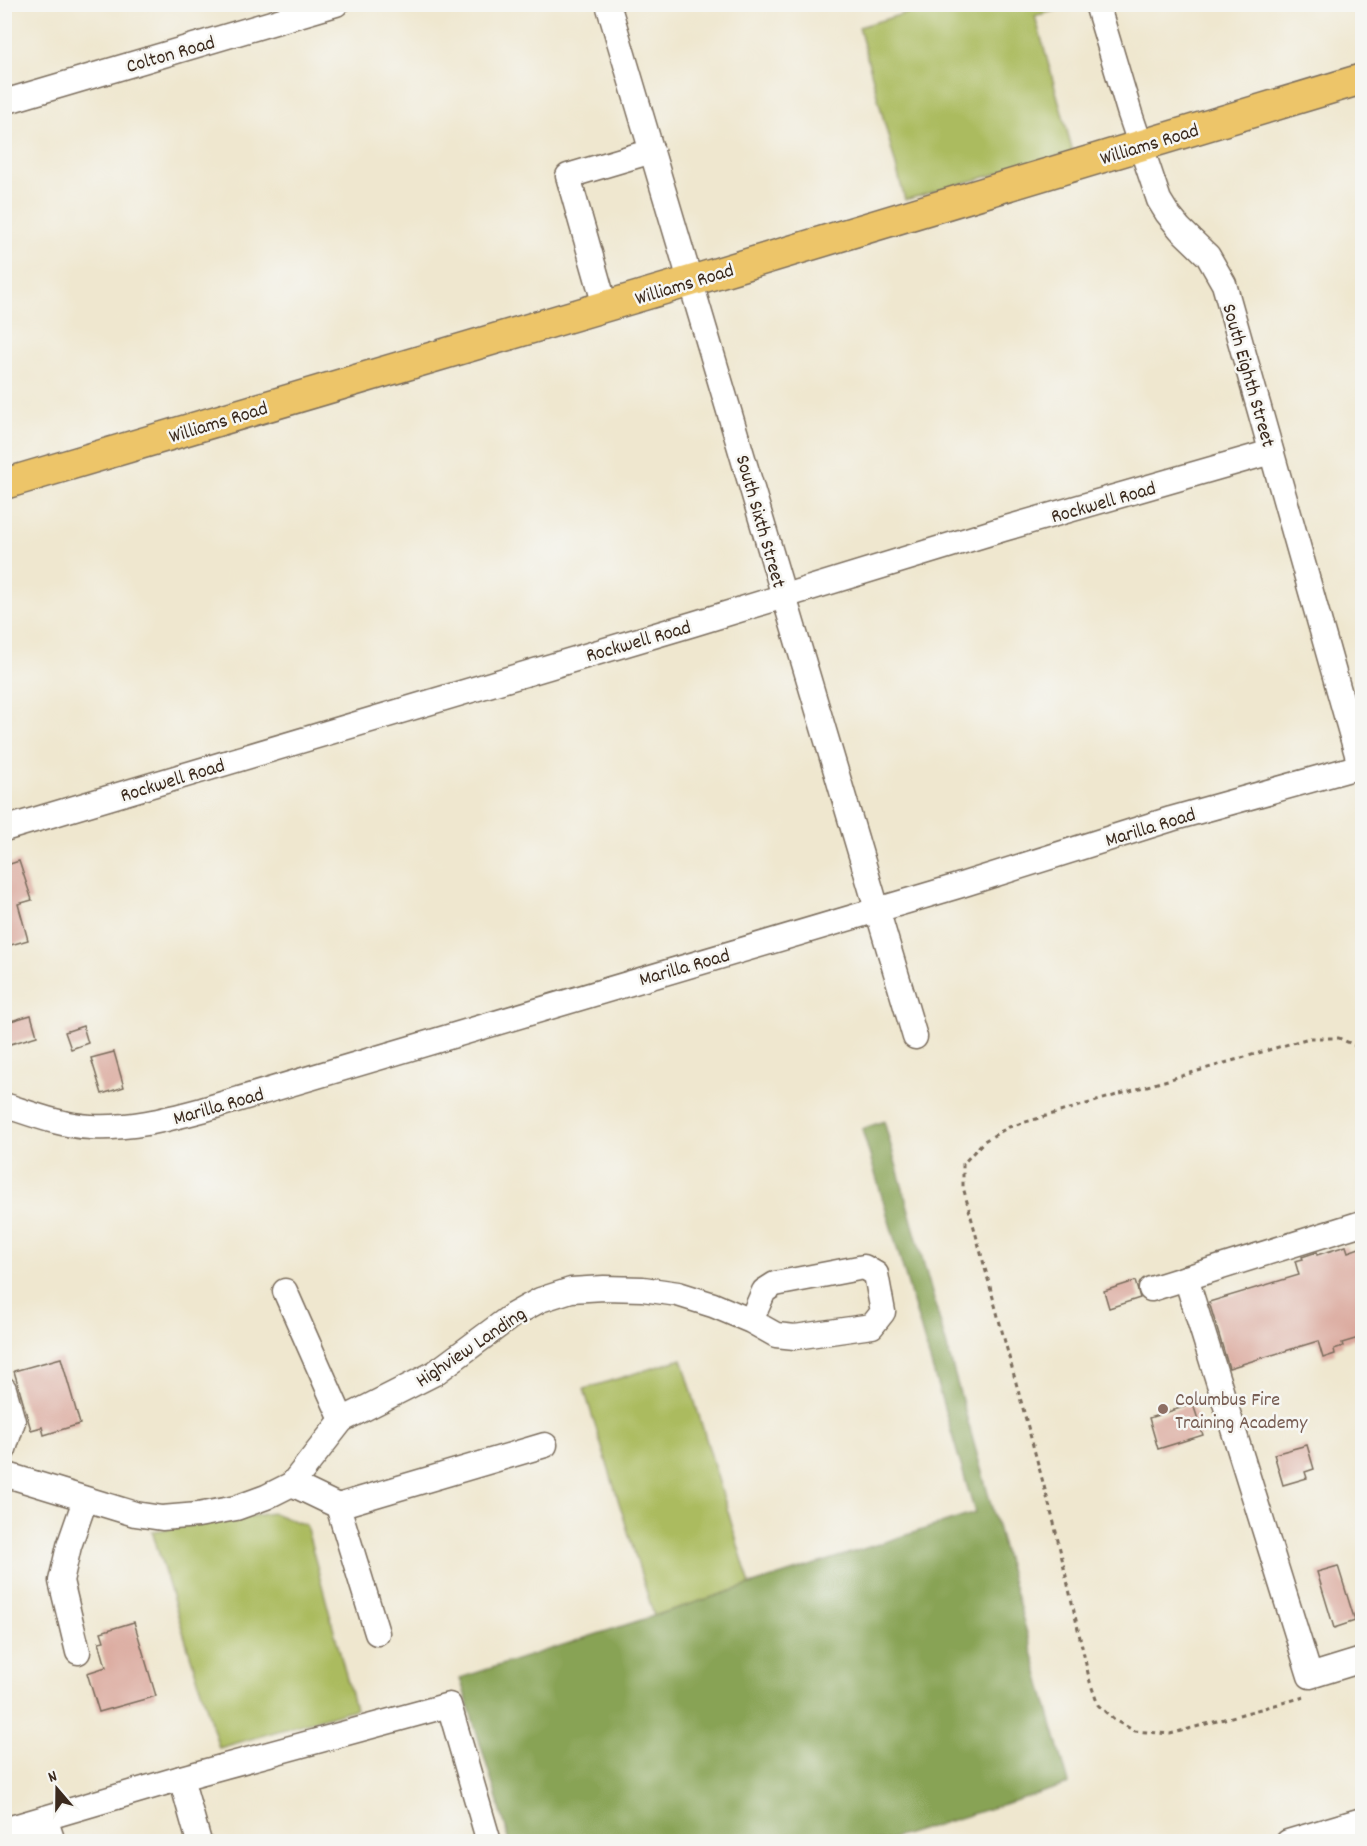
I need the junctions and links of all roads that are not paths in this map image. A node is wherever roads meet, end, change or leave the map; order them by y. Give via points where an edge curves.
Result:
1 (336, 4) edge
2 (608, 4) edge
3 (1097, 4) edge
4 (1362, 79) edge
5 (4, 102) edge
6 (1141, 146) junction
7 (652, 151) junction
8 (691, 281) junction
9 (605, 306) junction
10 (1271, 452) junction
11 (4, 484) edge
12 (784, 596) junction
13 (1362, 769) edge
14 (4, 829) edge
15 (878, 910) junction
16 (915, 1036) dead end
17 (4, 1106) edge
18 (1362, 1223) edge
19 (1186, 1278) junction
20 (1150, 1289) dead end
21 (285, 1291) dead end
22 (751, 1321) junction
23 (4, 1389) edge
24 (9, 1419) edge
25 (342, 1420) junction
26 (545, 1445) dead end
27 (4, 1449) edge
28 (4, 1474) edge
29 (292, 1484) junction
30 (85, 1500) junction
31 (338, 1506) junction
32 (378, 1633) dead end
33 (78, 1652) dead end
34 (1362, 1660) edge
35 (181, 1778) junction
36 (45, 1818) junction
37 (1362, 1820) edge
38 (4, 1830) edge
39 (52, 1842) edge
40 (199, 1842) edge
41 (489, 1842) edge
42 (1288, 1842) edge

1 - 5 street, Colton Road
2 - 7 street, South Sixth Street
3 - 6 street, South Eighth Street
4 - 6 main road, Williams Road
6 - 8 main road, Williams Road
6 - 10 street, South Eighth Street via 1159,200 1208,256 1224,284
7 - 8 street, South Sixth Street
7 - 9 street via 568,176
8 - 9 main road, Williams Road
8 - 12 street, South Sixth Street
9 - 11 main road, Williams Road
10 - 12 street, Rockwell Road
10 - 13 street, South Eighth Street
12 - 14 street, Rockwell Road
12 - 15 street, South Sixth Street
13 - 15 street, Marilla Road via 1171,819
15 - 16 street, South Sixth Street
15 - 17 street, Marilla Road via 151,1123 83,1127
18 - 19 street
19 - 20 street
19 - 34 street via 1310,1676
21 - 25 street
22 - 22 street, Highview Landing via 776,1335 795,1337 872,1326 884,1312 876,1274 864,1267 776,1284 764,1291
22 - 25 street, Highview Landing via 678,1294 604,1287 571,1290 540,1300 513,1315 435,1373
23 - 24 street
24 - 27 street
25 - 29 street, Highview Landing
26 - 31 street
28 - 30 street
29 - 30 street via 236,1508 162,1518
29 - 31 street
30 - 33 street via 61,1581
31 - 32 street
35 - 36 street
35 - 40 street
35 - 41 street via 448,1705
36 - 38 street
36 - 39 street
37 - 42 street

